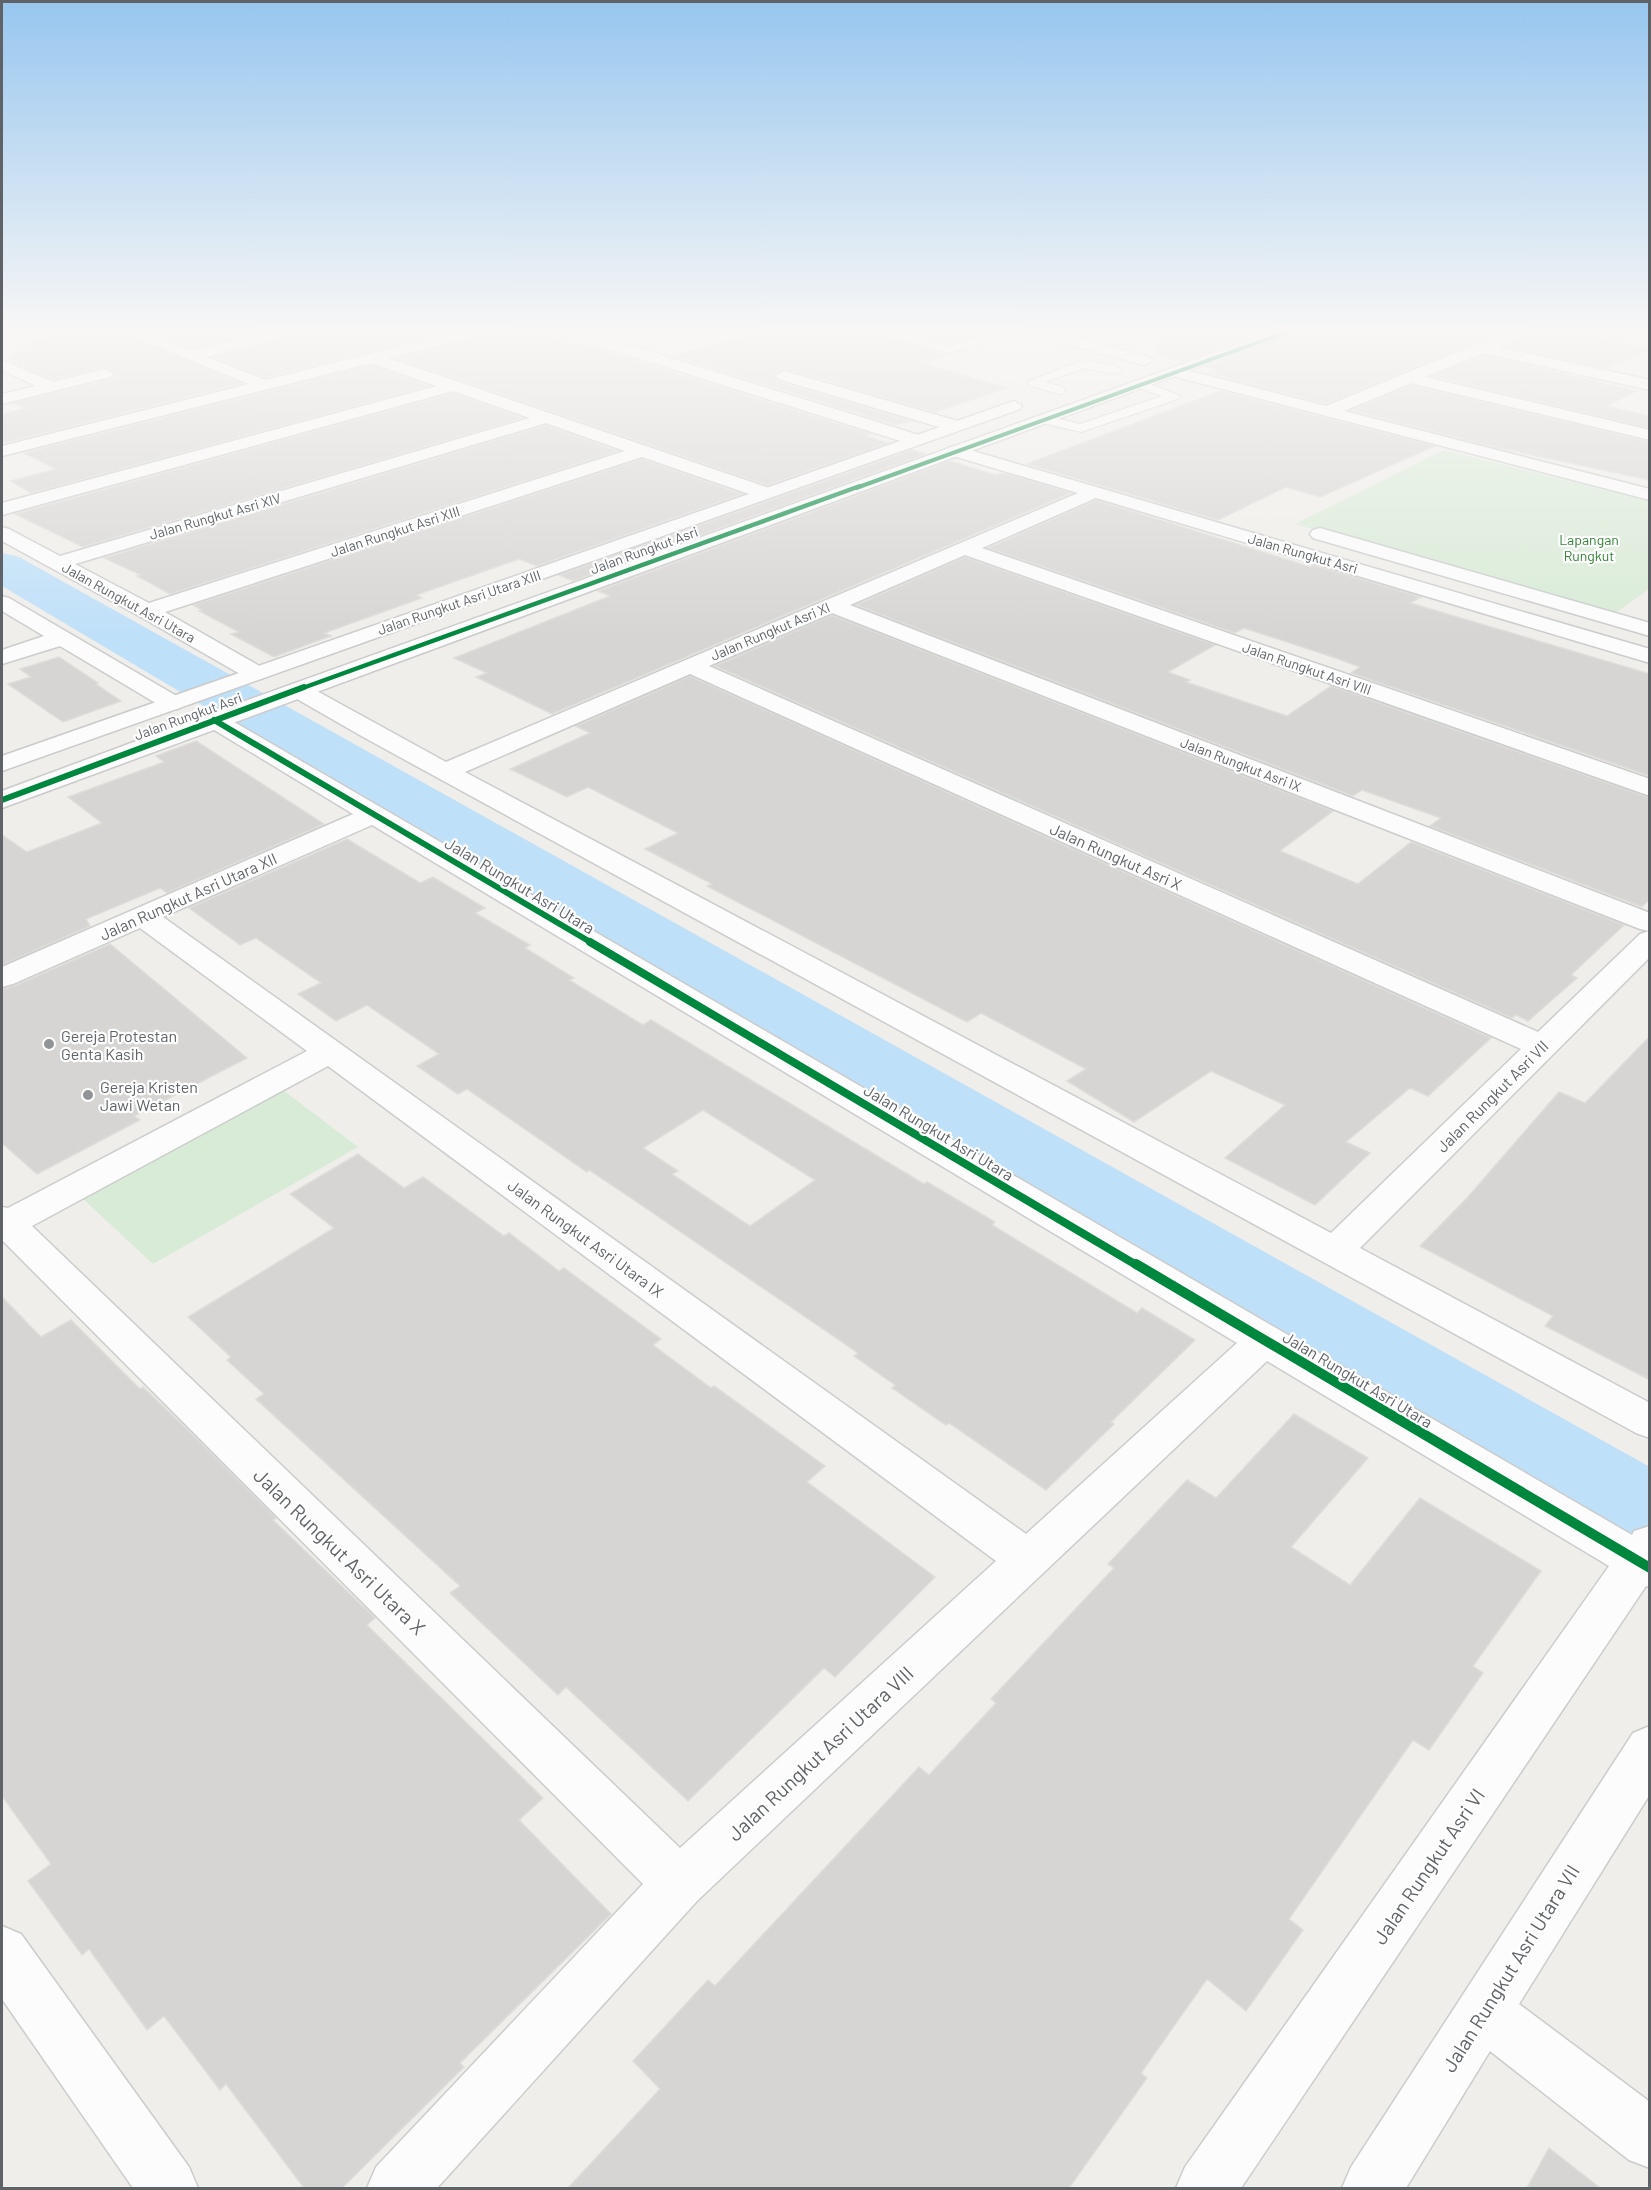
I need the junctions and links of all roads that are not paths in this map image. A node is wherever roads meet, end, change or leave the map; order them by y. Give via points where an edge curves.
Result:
1 (85, 430) edge
2 (292, 430) edge
3 (506, 430) edge
4 (582, 430) edge
5 (885, 430) edge
6 (943, 430) edge
7 (1012, 430) edge
8 (1398, 430) edge
9 (1630, 430) edge
10 (1650, 435) edge
11 (990, 438) junction
12 (916, 440) junction
13 (1024, 448) dead end
14 (2, 451) edge
15 (642, 451) junction
16 (956, 451) junction
17 (1095, 492) junction
18 (765, 494) junction
19 (1650, 495) edge
20 (2, 509) edge
21 (1297, 528) dead end
22 (2, 533) edge
23 (638, 538) junction
24 (964, 548) junction
25 (675, 553) junction
26 (57, 563) junction
27 (1514, 591) junction
28 (2, 602) edge
29 (832, 605) junction
30 (1486, 607) junction
31 (147, 611) junction
32 (1650, 630) edge
33 (61, 638) junction
34 (1650, 656) edge
35 (2, 657) edge
36 (690, 666) junction
37 (248, 676) junction
38 (289, 693) junction
39 (178, 701) junction
40 (219, 718) junction
41 (2, 764) edge
42 (446, 771) junction
43 (1650, 788) edge
44 (2, 800) edge
45 (374, 814) junction
46 (143, 916) junction
47 (1650, 923) edge
48 (1650, 940) edge
49 (2, 978) edge
50 (1542, 1046) junction
51 (330, 1052) junction
52 (4, 1221) edge
53 (1335, 1251) junction
54 (1265, 1340) junction
55 (1650, 1422) edge
56 (1646, 1558) edge
57 (1028, 1560) junction
58 (1650, 1749) edge
59 (679, 1883) junction
60 (2, 1953) edge
61 (1483, 2011) junction
62 (1650, 2139) edge
63 (168, 2188) edge
64 (397, 2188) edge
65 (1206, 2188) edge
66 (1372, 2188) edge

1 - 14 street
2 - 20 street
3 - 26 street, Jalan Rungkut Asri XIV
4 - 15 street
5 - 12 street
6 - 12 street, Jalan Rungkut Asri Utara XIII
7 - 11 street, Jalan Rungkut Asri
8 - 19 street
9 - 10 street
11 - 13 street
11 - 16 street, Jalan Rungkut Asri
12 - 18 street, Jalan Rungkut Asri Utara XIII
15 - 18 street
15 - 31 street, Jalan Rungkut Asri XIII
16 - 17 street, Jalan Rungkut Asri
16 - 25 street, Jalan Rungkut Asri
17 - 24 street, Jalan Rungkut Asri XI
17 - 30 street, Jalan Rungkut Asri
18 - 23 street, Jalan Rungkut Asri Utara XIII
21 - 27 street, Jalan Rungkut Asri
22 - 26 street, Jalan Rungkut Asri Utara
23 - 25 street
23 - 37 street, Jalan Rungkut Asri Utara XIII
24 - 29 street, Jalan Rungkut Asri XI
24 - 43 street, Jalan Rungkut Asri VIII
25 - 38 street, Jalan Rungkut Asri
26 - 31 street, Jalan Rungkut Asri Utara
27 - 30 street
27 - 32 street, Jalan Rungkut Asri
28 - 33 street
29 - 36 street, Jalan Rungkut Asri XI
29 - 47 street, Jalan Rungkut Asri IX
30 - 34 street, Jalan Rungkut Asri
31 - 37 street, Jalan Rungkut Asri Utara
33 - 35 street
33 - 39 street
36 - 42 street, Jalan Rungkut Asri XI
36 - 50 street, Jalan Rungkut Asri X
37 - 39 street, Jalan Rungkut Asri Utara XIII
38 - 40 street, Jalan Rungkut Asri
38 - 42 street
39 - 41 street, Jalan Rungkut Asri Utara XIII
40 - 44 street, Jalan Rungkut Asri
40 - 45 street, Jalan Rungkut Asri Utara
42 - 53 street
45 - 46 street, Jalan Rungkut Asri Utara XII
45 - 54 street, Jalan Rungkut Asri Utara
46 - 49 street, Jalan Rungkut Asri Utara XII
46 - 51 street, Jalan Rungkut Asri Utara IX
48 - 50 street, Jalan Rungkut Asri VII
50 - 53 street, Jalan Rungkut Asri VII
51 - 52 street
51 - 57 street, Jalan Rungkut Asri Utara IX
52 - 59 street, Jalan Rungkut Asri Utara X
53 - 55 street
54 - 56 street, Jalan Rungkut Asri Utara
54 - 57 street, Jalan Rungkut Asri Utara VIII
56 - 65 street, Jalan Rungkut Asri VI
57 - 59 street, Jalan Rungkut Asri Utara VIII
58 - 61 street, Jalan Rungkut Asri Utara VII
59 - 64 street, Jalan Rungkut Asri Utara VIII
60 - 63 street
61 - 62 street
61 - 66 street, Jalan Rungkut Asri Utara VII

